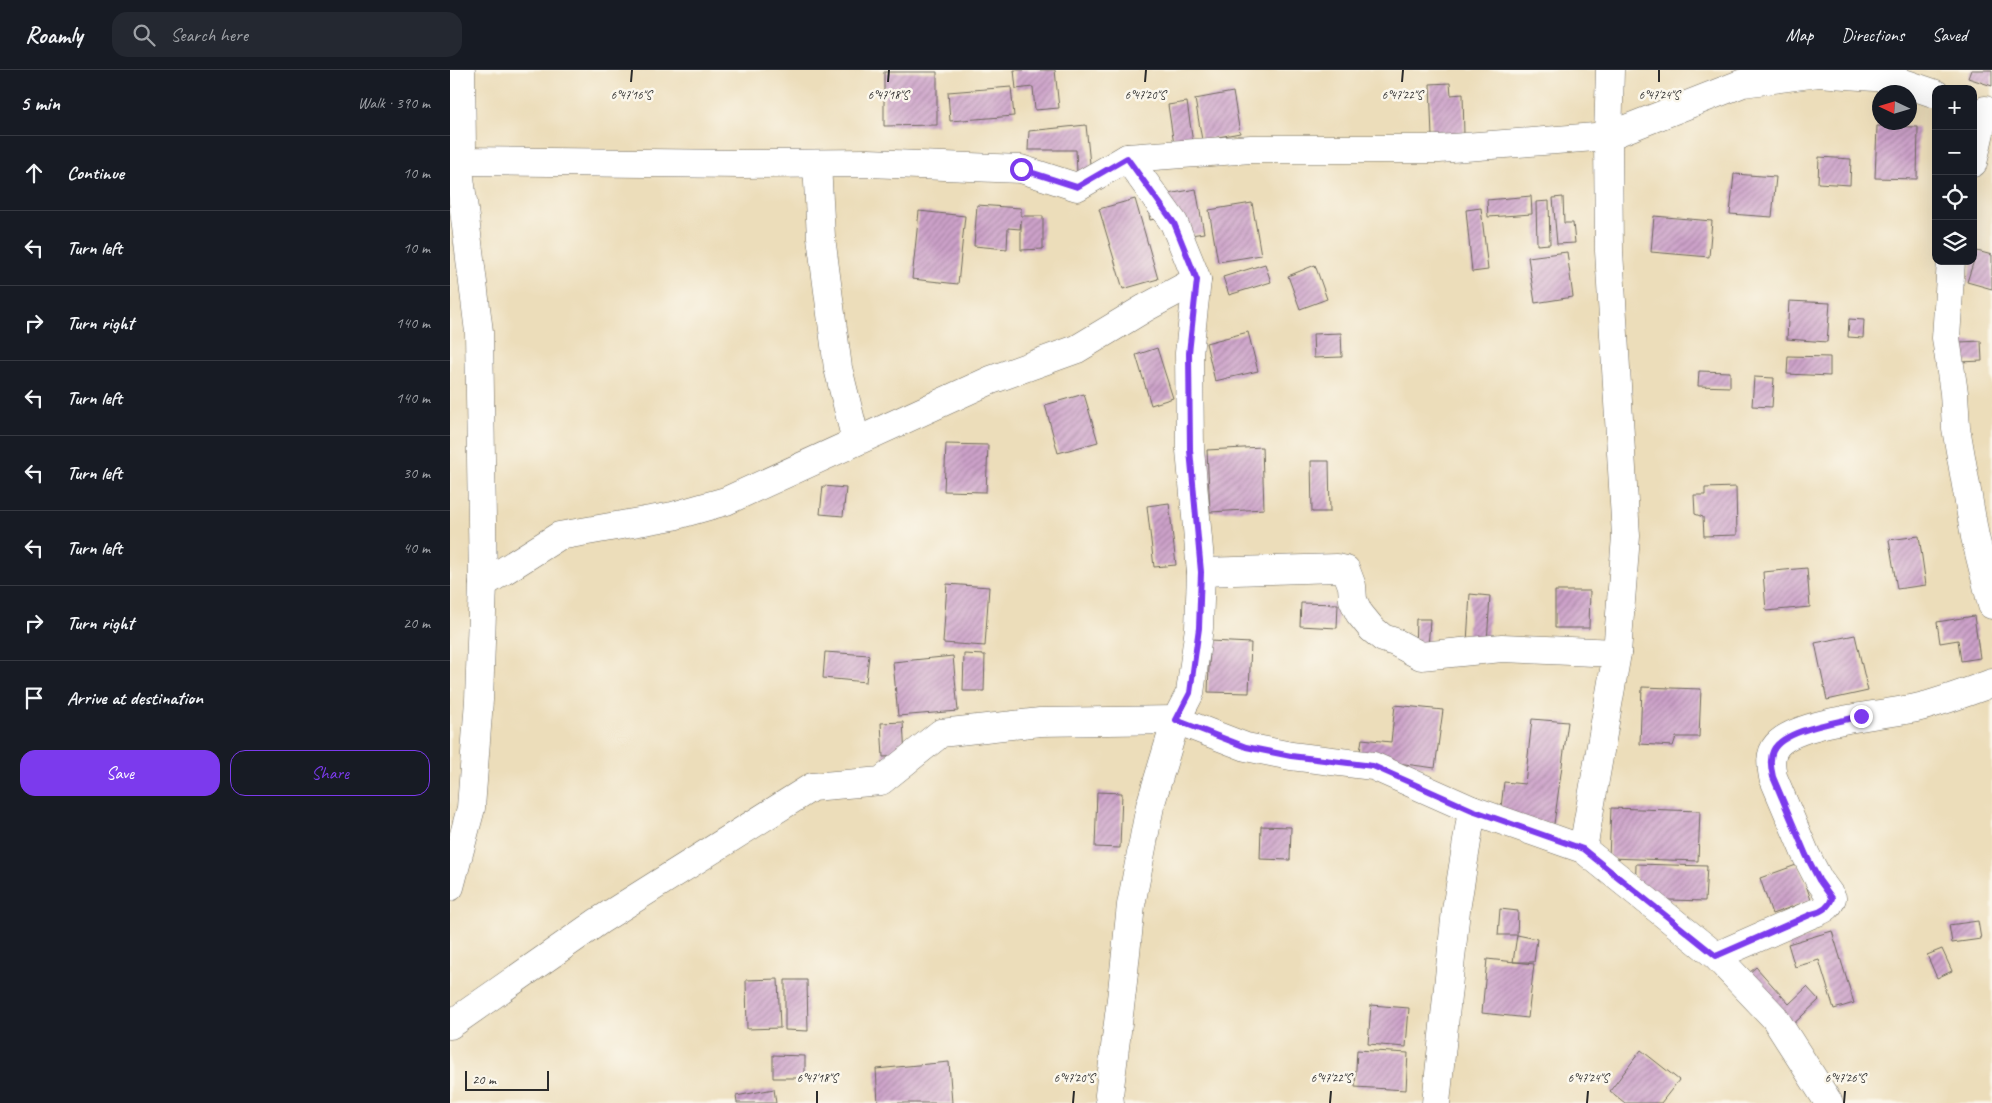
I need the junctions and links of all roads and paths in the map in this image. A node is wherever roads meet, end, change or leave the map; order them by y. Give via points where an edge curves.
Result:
1 (461, 70) edge
2 (1610, 70) edge
3 (1744, 76) edge
4 (1932, 93) edge
5 (1984, 109) edge
6 (1608, 136) junction
7 (1977, 143) edge
8 (1127, 158) junction
9 (458, 161) junction
10 (817, 164) junction
11 (1951, 265) edge
12 (1197, 280) junction
13 (856, 441) junction
14 (1201, 572) junction
15 (483, 584) junction
16 (1992, 605) edge
17 (1617, 653) junction
18 (1992, 683) edge
19 (1176, 720) junction
20 (1472, 810) junction
21 (1583, 849) junction
22 (450, 887) edge
23 (1716, 956) junction
24 (450, 1025) edge
25 (1110, 1103) edge
26 (1436, 1103) edge
27 (1829, 1103) edge

1 - 9 street via 462,149
2 - 6 street
3 - 4 street via 1818,73 1889,78
3 - 6 street
5 - 7 street
6 - 8 street via 1439,149 1251,149
6 - 17 street via 1609,251 1626,536
8 - 10 street via 1077,187 1021,169
8 - 12 street via 1174,223
9 - 10 street
9 - 15 street via 479,332
10 - 13 street via 822,237 838,368
11 - 16 street via 1946,338 1956,428 1975,537
12 - 13 street via 1077,349 991,380
12 - 14 street via 1189,353 1190,450
13 - 15 street via 726,501 673,516 559,536
14 - 17 street via 1346,570 1353,600 1372,629 1420,656 1502,648
14 - 19 street via 1196,656 1190,693
15 - 22 street via 471,808
17 - 21 street
18 - 23 street via 1915,709 1861,716 1804,730 1777,744 1770,764 1773,777 1806,855 1832,898 1821,912
19 - 20 street via 1246,747 1373,766
19 - 24 street via 1040,722 941,733 881,780 812,787 599,921
19 - 25 street via 1150,806 1131,905
20 - 21 street
20 - 26 street via 1456,910
21 - 23 street
23 - 27 street via 1774,1017

